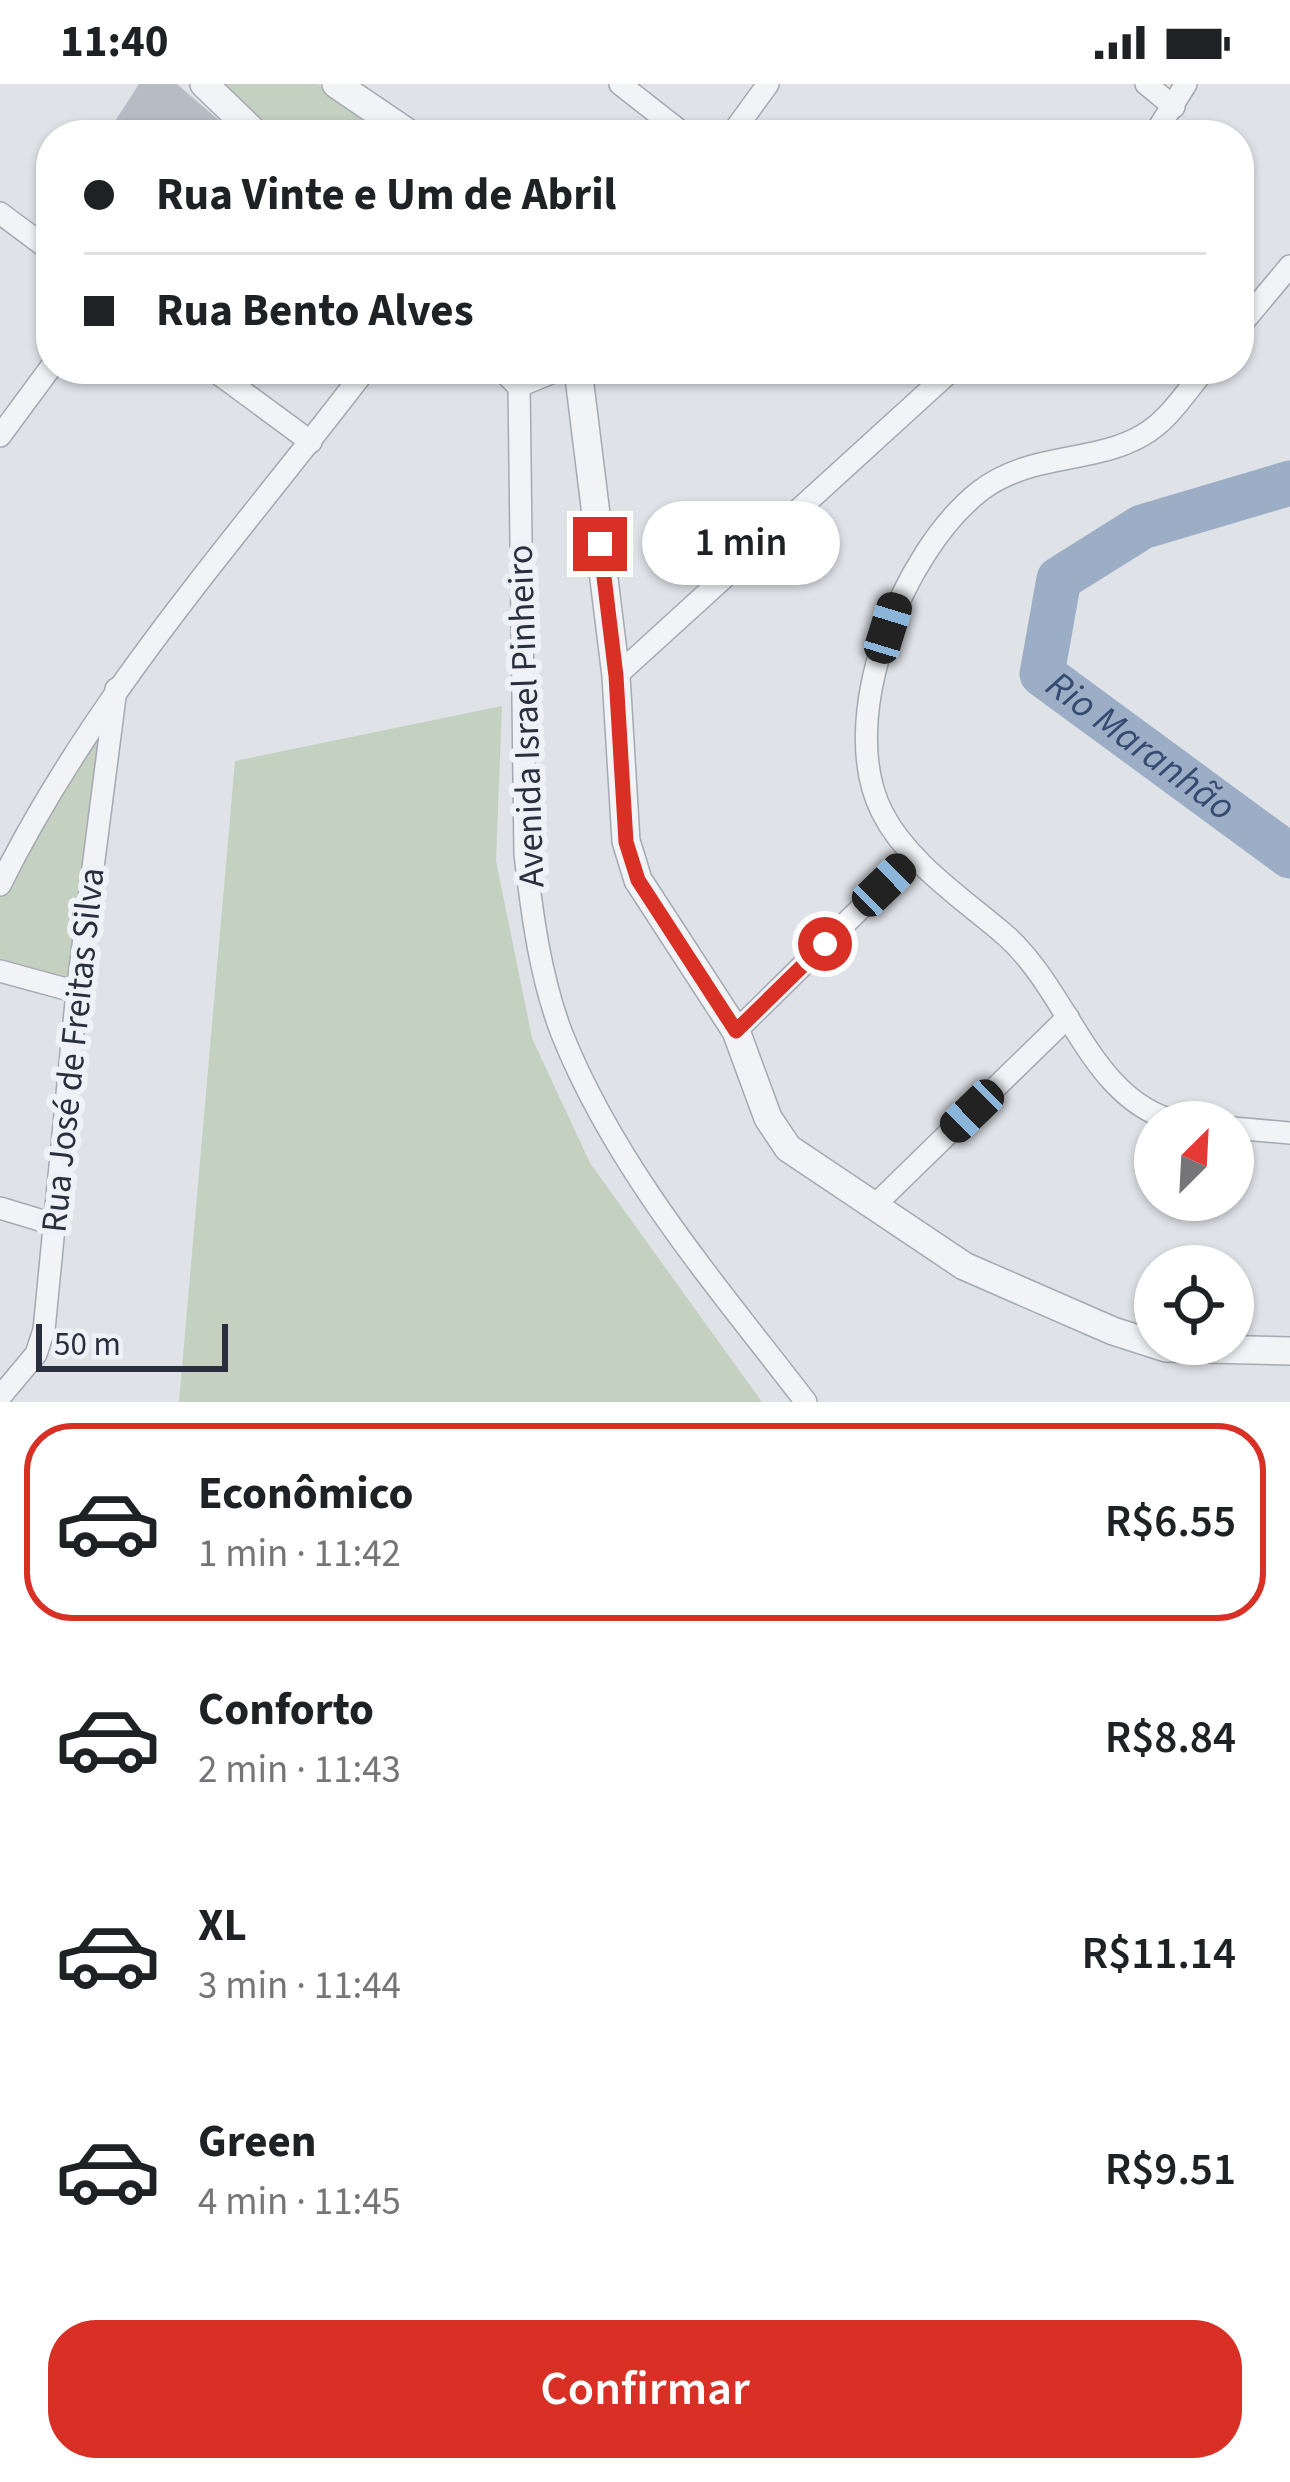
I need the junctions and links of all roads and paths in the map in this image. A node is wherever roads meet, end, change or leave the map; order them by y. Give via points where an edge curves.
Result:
1 (204, 84) edge
2 (336, 84) edge
3 (620, 84) edge
4 (768, 84) edge
5 (1146, 84) edge
6 (1186, 84) edge
7 (1174, 107) junction
8 (241, 120) edge
9 (389, 120) edge
10 (666, 120) edge
11 (742, 120) edge
12 (1165, 120) edge
13 (0, 213) edge
14 (36, 240) edge
15 (1290, 266) edge
16 (1254, 309) edge
17 (38, 384) edge
18 (232, 384) edge
19 (355, 384) edge
20 (512, 384) edge
21 (580, 384) edge
22 (936, 384) edge
23 (1192, 384) edge
24 (0, 436) edge
25 (311, 442) junction
26 (616, 676) junction
27 (116, 689) junction
28 (914, 856) junction
29 (0, 885) edge
30 (0, 971) edge
31 (76, 992) junction
32 (1068, 1017) junction
33 (736, 1031) junction
34 (1134, 1103) edge
35 (1254, 1130) edge
36 (1290, 1133) edge
37 (876, 1204) junction
38 (0, 1208) edge
39 (53, 1224) junction
40 (1290, 1351) edge
41 (0, 1397) edge
42 (806, 1402) edge

1 - 8 street
2 - 9 street
3 - 10 street
4 - 11 street
5 - 7 street
6 - 7 street
7 - 12 street
13 - 14 street
15 - 16 street
17 - 24 street
18 - 25 street
19 - 25 street
20 - 42 street, Avenida Israel Pinheiro via 525,854 561,1032 614,1142
21 - 26 street
22 - 26 street
23 - 28 street via 1139,438 1029,464 981,490 928,542 885,638 867,746 869,785
25 - 27 street
26 - 33 street via 620,796 638,880
27 - 29 street via 56,777
27 - 31 street, Rua José de Freitas Silva
28 - 32 street via 1027,954
28 - 33 street
30 - 31 street
31 - 39 street, Rua José de Freitas Silva
32 - 34 street
32 - 37 street
33 - 37 street via 768,1118 788,1148
35 - 36 street
37 - 40 street via 964,1266 1113,1331 1166,1348
38 - 39 street
39 - 41 street, Rua José de Freitas Silva via 44,1330 28,1366

